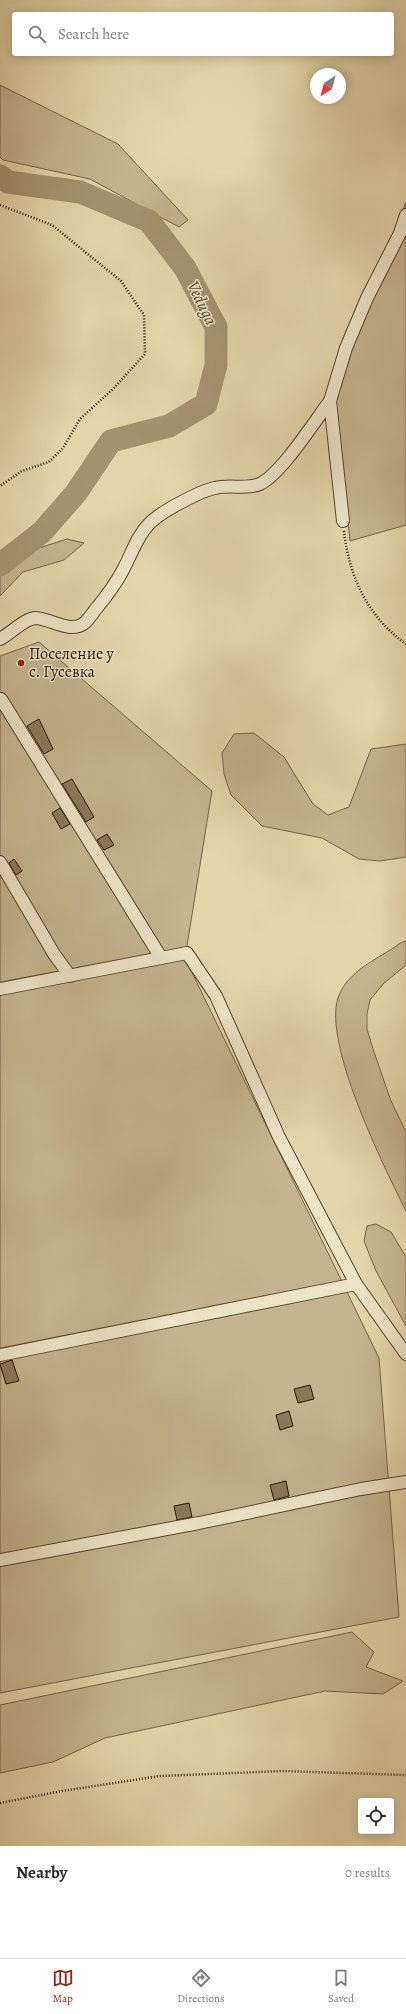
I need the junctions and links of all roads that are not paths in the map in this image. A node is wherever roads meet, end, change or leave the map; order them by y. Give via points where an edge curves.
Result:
1 (406, 215) edge
2 (330, 401) junction
3 (343, 521) road end
4 (0, 639) edge
5 (1, 699) dead end
6 (0, 862) edge
7 (160, 956) junction
8 (70, 976) junction
9 (0, 989) edge
10 (356, 1284) junction
11 (406, 1354) edge
12 (0, 1355) edge
13 (406, 1482) edge
14 (0, 1560) edge

1 - 2 street via 346,348
2 - 3 street
2 - 4 street via 270,478 259,484 239,488 216,487 202,492 150,523 139,538 109,594 83,624 70,627 36,618
5 - 7 street
6 - 8 street via 54,954
7 - 8 street
7 - 10 street via 187,953 216,996 279,1137
8 - 9 street
10 - 11 street
10 - 12 street
13 - 14 street

